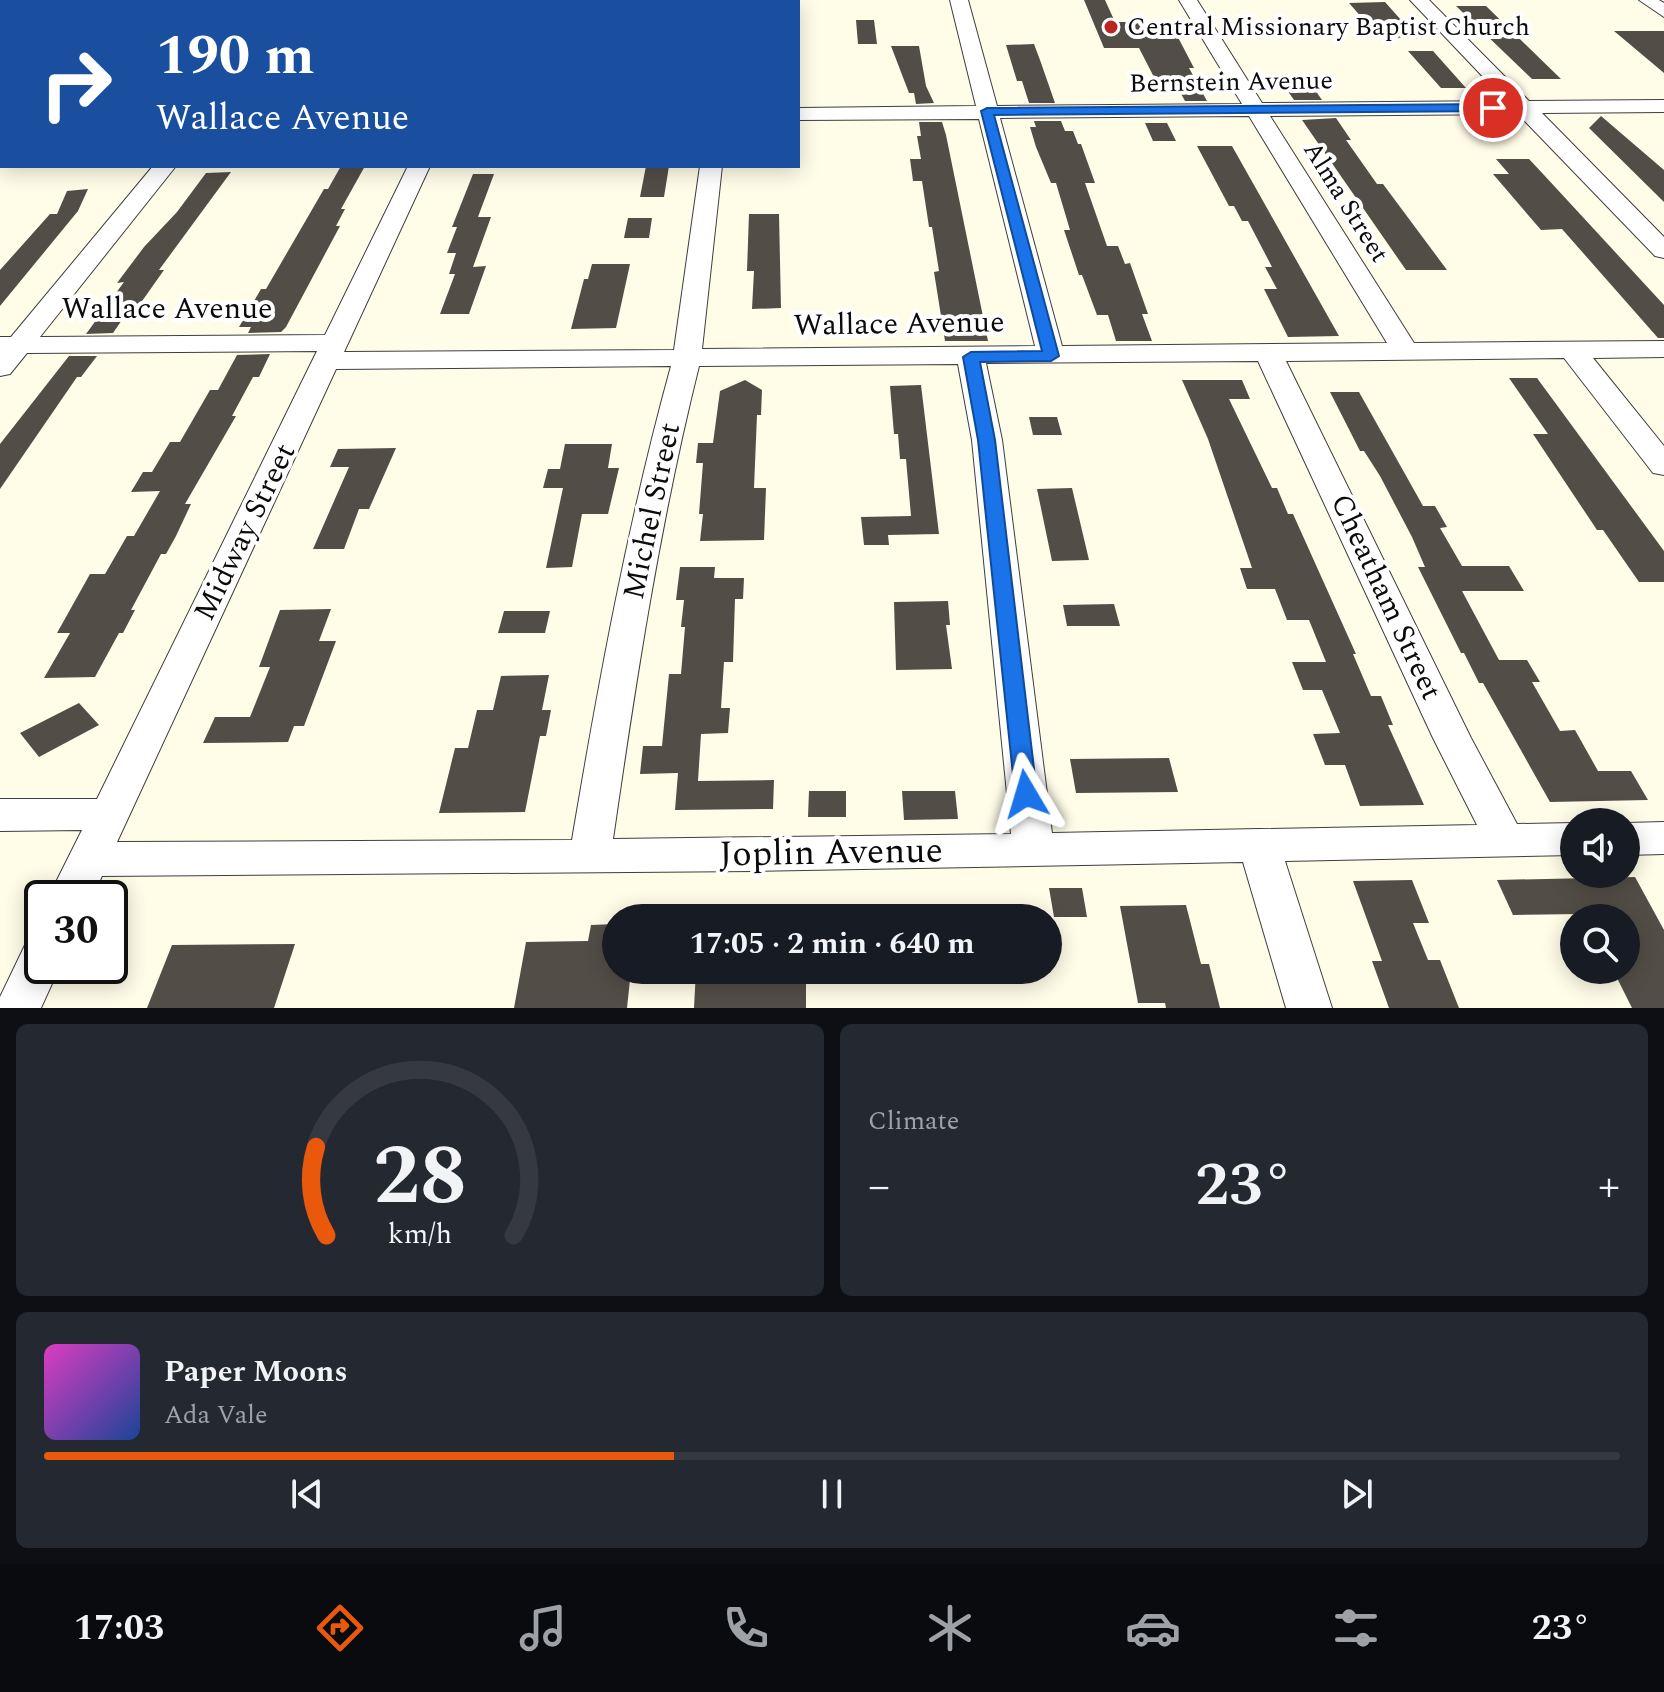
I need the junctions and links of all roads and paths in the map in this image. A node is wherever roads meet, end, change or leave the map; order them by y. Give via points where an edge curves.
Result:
1 (959, 0) edge
2 (1188, 0) edge
3 (1419, 0) edge
4 (1648, 0) edge
5 (1664, 12) edge
6 (1664, 106) edge
7 (1523, 108) junction
8 (987, 111) junction
9 (1256, 111) junction
10 (800, 114) edge
11 (163, 168) edge
12 (418, 168) edge
13 (711, 168) edge
14 (1664, 251) edge
15 (10, 344) edge
16 (1664, 349) edge
17 (1572, 350) junction
18 (331, 352) junction
19 (1406, 352) junction
20 (1268, 353) junction
21 (1051, 356) junction
22 (971, 357) junction
23 (687, 360) junction
24 (0, 368) edge
25 (1664, 466) edge
26 (110, 814) junction
27 (0, 815) edge
28 (1664, 838) edge
29 (1560, 839) edge
30 (1640, 839) edge
31 (1505, 840) junction
32 (1259, 845) junction
33 (1033, 850) junction
34 (590, 856) junction
35 (88, 859) junction
36 (78, 880) edge
37 (29, 984) edge
38 (18, 1008) edge
39 (1309, 1008) edge

1 - 8 street
2 - 9 street, Alma Street
3 - 7 street
4 - 5 street
6 - 7 street, Bernstein Avenue
7 - 9 street, Bernstein Avenue
7 - 14 street
8 - 9 street, Bernstein Avenue
8 - 10 street, Bernstein Avenue
8 - 21 street
9 - 19 street, Alma Street
11 - 15 street
12 - 18 street, Midway Street
13 - 23 street, Michel Street
15 - 18 street, Wallace Avenue
15 - 24 street
16 - 17 street, Wallace Avenue
17 - 19 street, Wallace Avenue
17 - 25 street
18 - 23 street, Wallace Avenue
18 - 26 street, Midway Street
19 - 20 street, Wallace Avenue
20 - 21 street, Wallace Avenue
20 - 31 street, Cheatham Street
21 - 22 street, Wallace Avenue
22 - 23 street, Wallace Avenue
22 - 33 street via 987,440
23 - 34 street, Michel Street via 659,465
26 - 27 street
26 - 35 street, Midway Street
28 - 30 street
29 - 31 street, Joplin Avenue
31 - 32 street, Joplin Avenue
32 - 33 street, Joplin Avenue
32 - 39 street
33 - 34 street, Joplin Avenue
34 - 35 street, Joplin Avenue
35 - 36 street, Midway Street
37 - 38 street

